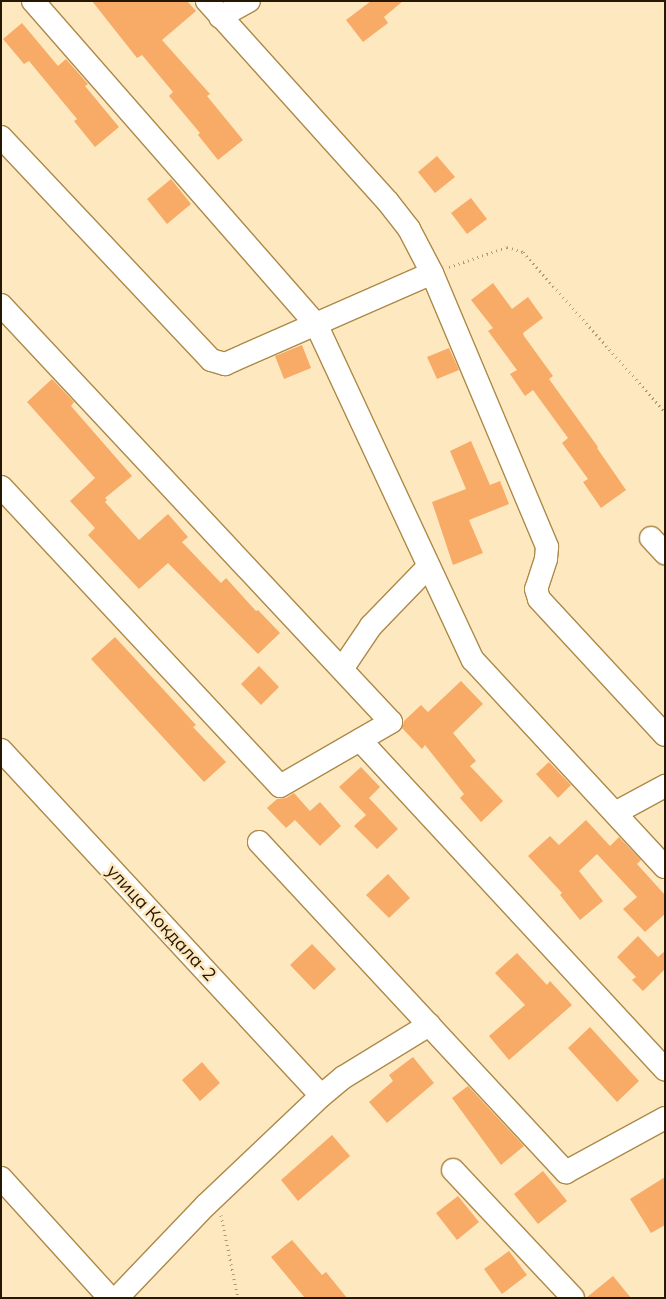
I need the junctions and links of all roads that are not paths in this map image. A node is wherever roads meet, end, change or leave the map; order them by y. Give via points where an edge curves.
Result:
1 (33, 1) edge
2 (249, 1) edge
3 (213, 9) edge
4 (1, 137) edge
5 (432, 273) junction
6 (1, 304) edge
7 (316, 324) junction
8 (1, 488) edge
9 (429, 566) junction
10 (342, 669) junction
11 (665, 735) edge
12 (360, 740) junction
13 (1, 750) edge
14 (665, 786) edge
15 (615, 813) junction
16 (259, 842) dead end
17 (665, 867) edge
18 (429, 1025) junction
19 (665, 1069) edge
20 (321, 1096) junction
21 (665, 1118) edge
22 (452, 1170) dead end
23 (1, 1178) edge
24 (110, 1298) edge
25 (117, 1298) edge
26 (573, 1298) edge

1 - 7 street
2 - 3 street
3 - 5 street via 388,202 410,229
4 - 7 street via 211,360 225,364
5 - 7 street
5 - 11 street via 547,547 536,589 539,599
6 - 10 street
7 - 9 street
8 - 12 street via 280,786
9 - 10 street via 371,626
9 - 15 street via 473,660
10 - 12 street via 391,722
12 - 19 street
13 - 20 street, улица Кокдала-2
14 - 15 street
15 - 17 street
16 - 18 street
18 - 20 street via 344,1076
18 - 21 street via 566,1172
20 - 25 street via 216,1195
22 - 26 street
23 - 24 street

